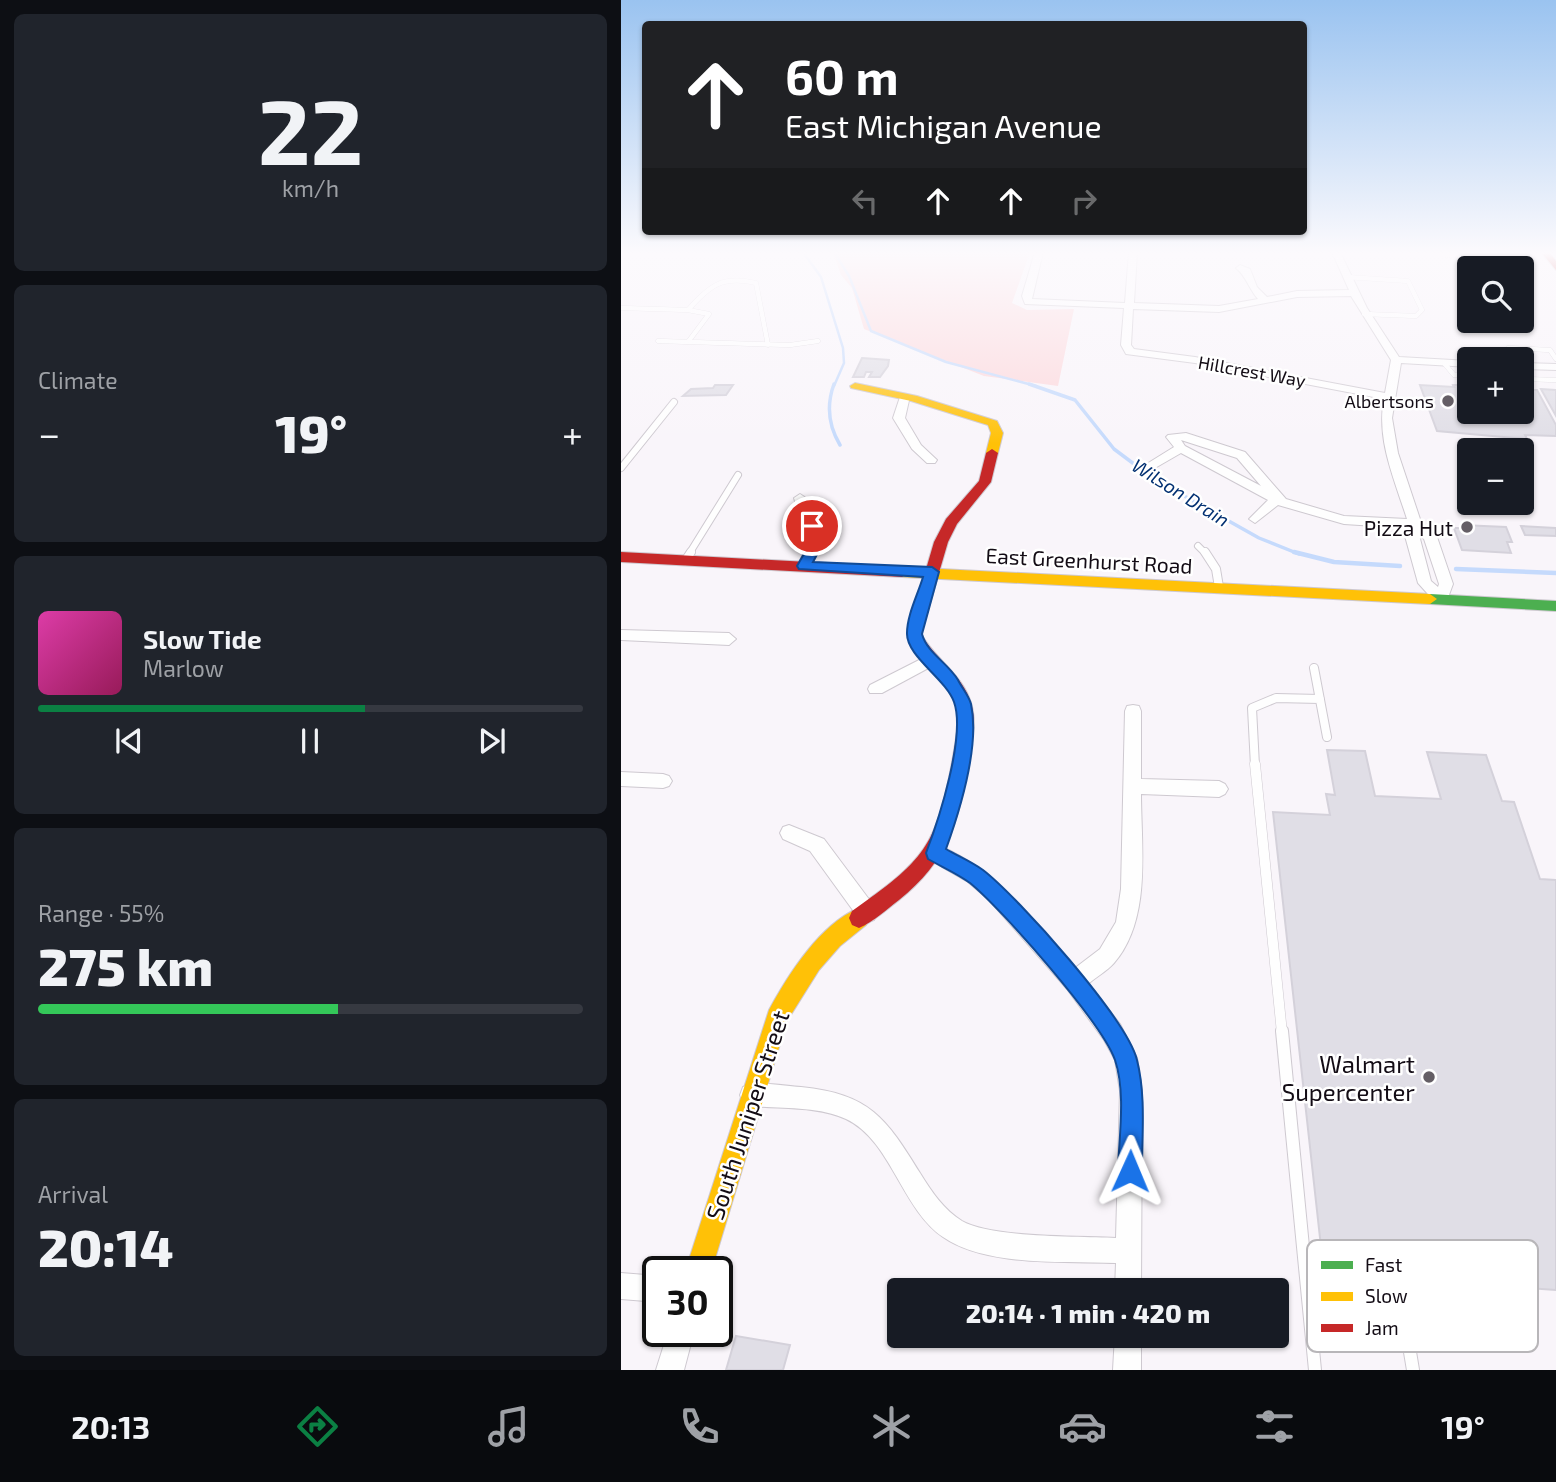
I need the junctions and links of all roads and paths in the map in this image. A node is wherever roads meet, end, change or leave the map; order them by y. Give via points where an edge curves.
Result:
1 (708, 316) edge
2 (762, 316) edge
3 (1128, 316) edge
4 (1365, 316) edge
5 (658, 341) dead end
6 (818, 341) dead end
7 (688, 342) junction
8 (768, 345) junction
9 (1534, 349) edge
10 (1130, 352) junction
11 (1117, 358) dead end
12 (1556, 359) edge
13 (1278, 360) dead end
14 (1396, 360) junction
15 (1443, 363) junction
16 (1457, 364) edge
17 (1534, 366) edge
18 (1556, 367) edge
19 (1457, 375) edge
20 (1274, 376) junction
21 (1534, 379) edge
22 (1556, 380) edge
23 (855, 386) dead end
24 (905, 396) junction
25 (1390, 397) junction
26 (674, 402) dead end
27 (1181, 448) junction
28 (931, 460) dead end
29 (1151, 465) dead end
30 (621, 468) edge
31 (738, 475) dead end
32 (800, 498) dead end
33 (1280, 500) junction
34 (1255, 519) dead end
35 (1415, 524) junction
36 (1198, 546) dead end
37 (621, 557) edge
38 (685, 561) junction
39 (804, 566) junction
40 (932, 572) junction
41 (1219, 587) junction
42 (1441, 599) junction
43 (1556, 606) edge
44 (621, 635) edge
45 (729, 639) dead end
46 (929, 660) junction
47 (1314, 668) dead end
48 (875, 689) dead end
49 (1320, 699) junction
50 (1133, 711) dead end
51 (1327, 737) dead end
52 (621, 779) edge
53 (663, 781) dead end
54 (1133, 786) junction
55 (1219, 789) dead end
56 (789, 833) dead end
57 (935, 853) junction
58 (867, 913) junction
59 (1074, 982) junction
60 (751, 1095) junction
61 (1129, 1251) junction
62 (703, 1256) edge
63 (1128, 1278) edge
64 (621, 1286) edge
65 (642, 1288) edge
66 (1307, 1289) edge
67 (677, 1347) edge
68 (1128, 1348) edge
69 (1313, 1352) edge
70 (1410, 1352) edge
71 (670, 1370) edge
72 (1127, 1370) edge
73 (1315, 1370) edge
74 (1413, 1370) edge

1 - 7 lane
2 - 8 lane
3 - 10 street via 1126,345
4 - 14 street
5 - 7 lane
6 - 8 lane
7 - 8 lane
9 - 12 lane via 1550,350
10 - 11 street
10 - 20 street, Hillcrest Way
13 - 20 street
14 - 15 street
14 - 25 street
15 - 16 street
15 - 19 lane
17 - 18 street
20 - 25 street, Hillcrest Way
21 - 22 lane
23 - 24 street
24 - 28 street via 899,418 916,447
24 - 40 street, South Juniper Street via 993,423 997,433 984,482 951,522
25 - 35 street via 1386,418 1392,453
26 - 30 lane
27 - 29 street
27 - 33 street
27 - 33 street via 1172,437 1186,436 1241,455
31 - 38 lane
32 - 39 street via 815,545
33 - 34 street
33 - 35 street via 1344,520
35 - 42 street via 1411,536 1425,583
36 - 41 lane via 1211,557
37 - 38 street, East Greenhurst Road
38 - 39 street, East Greenhurst Road
39 - 40 street, East Greenhurst Road
40 - 41 street, East Greenhurst Road
40 - 46 street, South Juniper Street via 914,634
41 - 42 street, East Greenhurst Road
42 - 43 street, East Greenhurst Road
44 - 45 street
46 - 48 street
46 - 57 street, South Juniper Street via 949,678 963,702 965,730 951,811
47 - 49 lane
49 - 51 lane
49 - 66 lane via 1262,700 1252,708 1251,723
50 - 54 street
52 - 53 street
54 - 55 street
54 - 59 street via 1131,889 1125,925 1107,956
56 - 58 street via 817,845
57 - 58 street, South Juniper Street via 906,884
57 - 59 street via 996,894
58 - 60 street, South Juniper Street via 820,952 786,995
59 - 61 street via 1126,1058 1131,1091
60 - 61 street via 829,1103 860,1114 884,1138 927,1207 956,1231 993,1242
60 - 62 street, South Juniper Street
61 - 63 street
64 - 65 street
67 - 71 street
68 - 72 street
69 - 73 lane
70 - 74 lane

